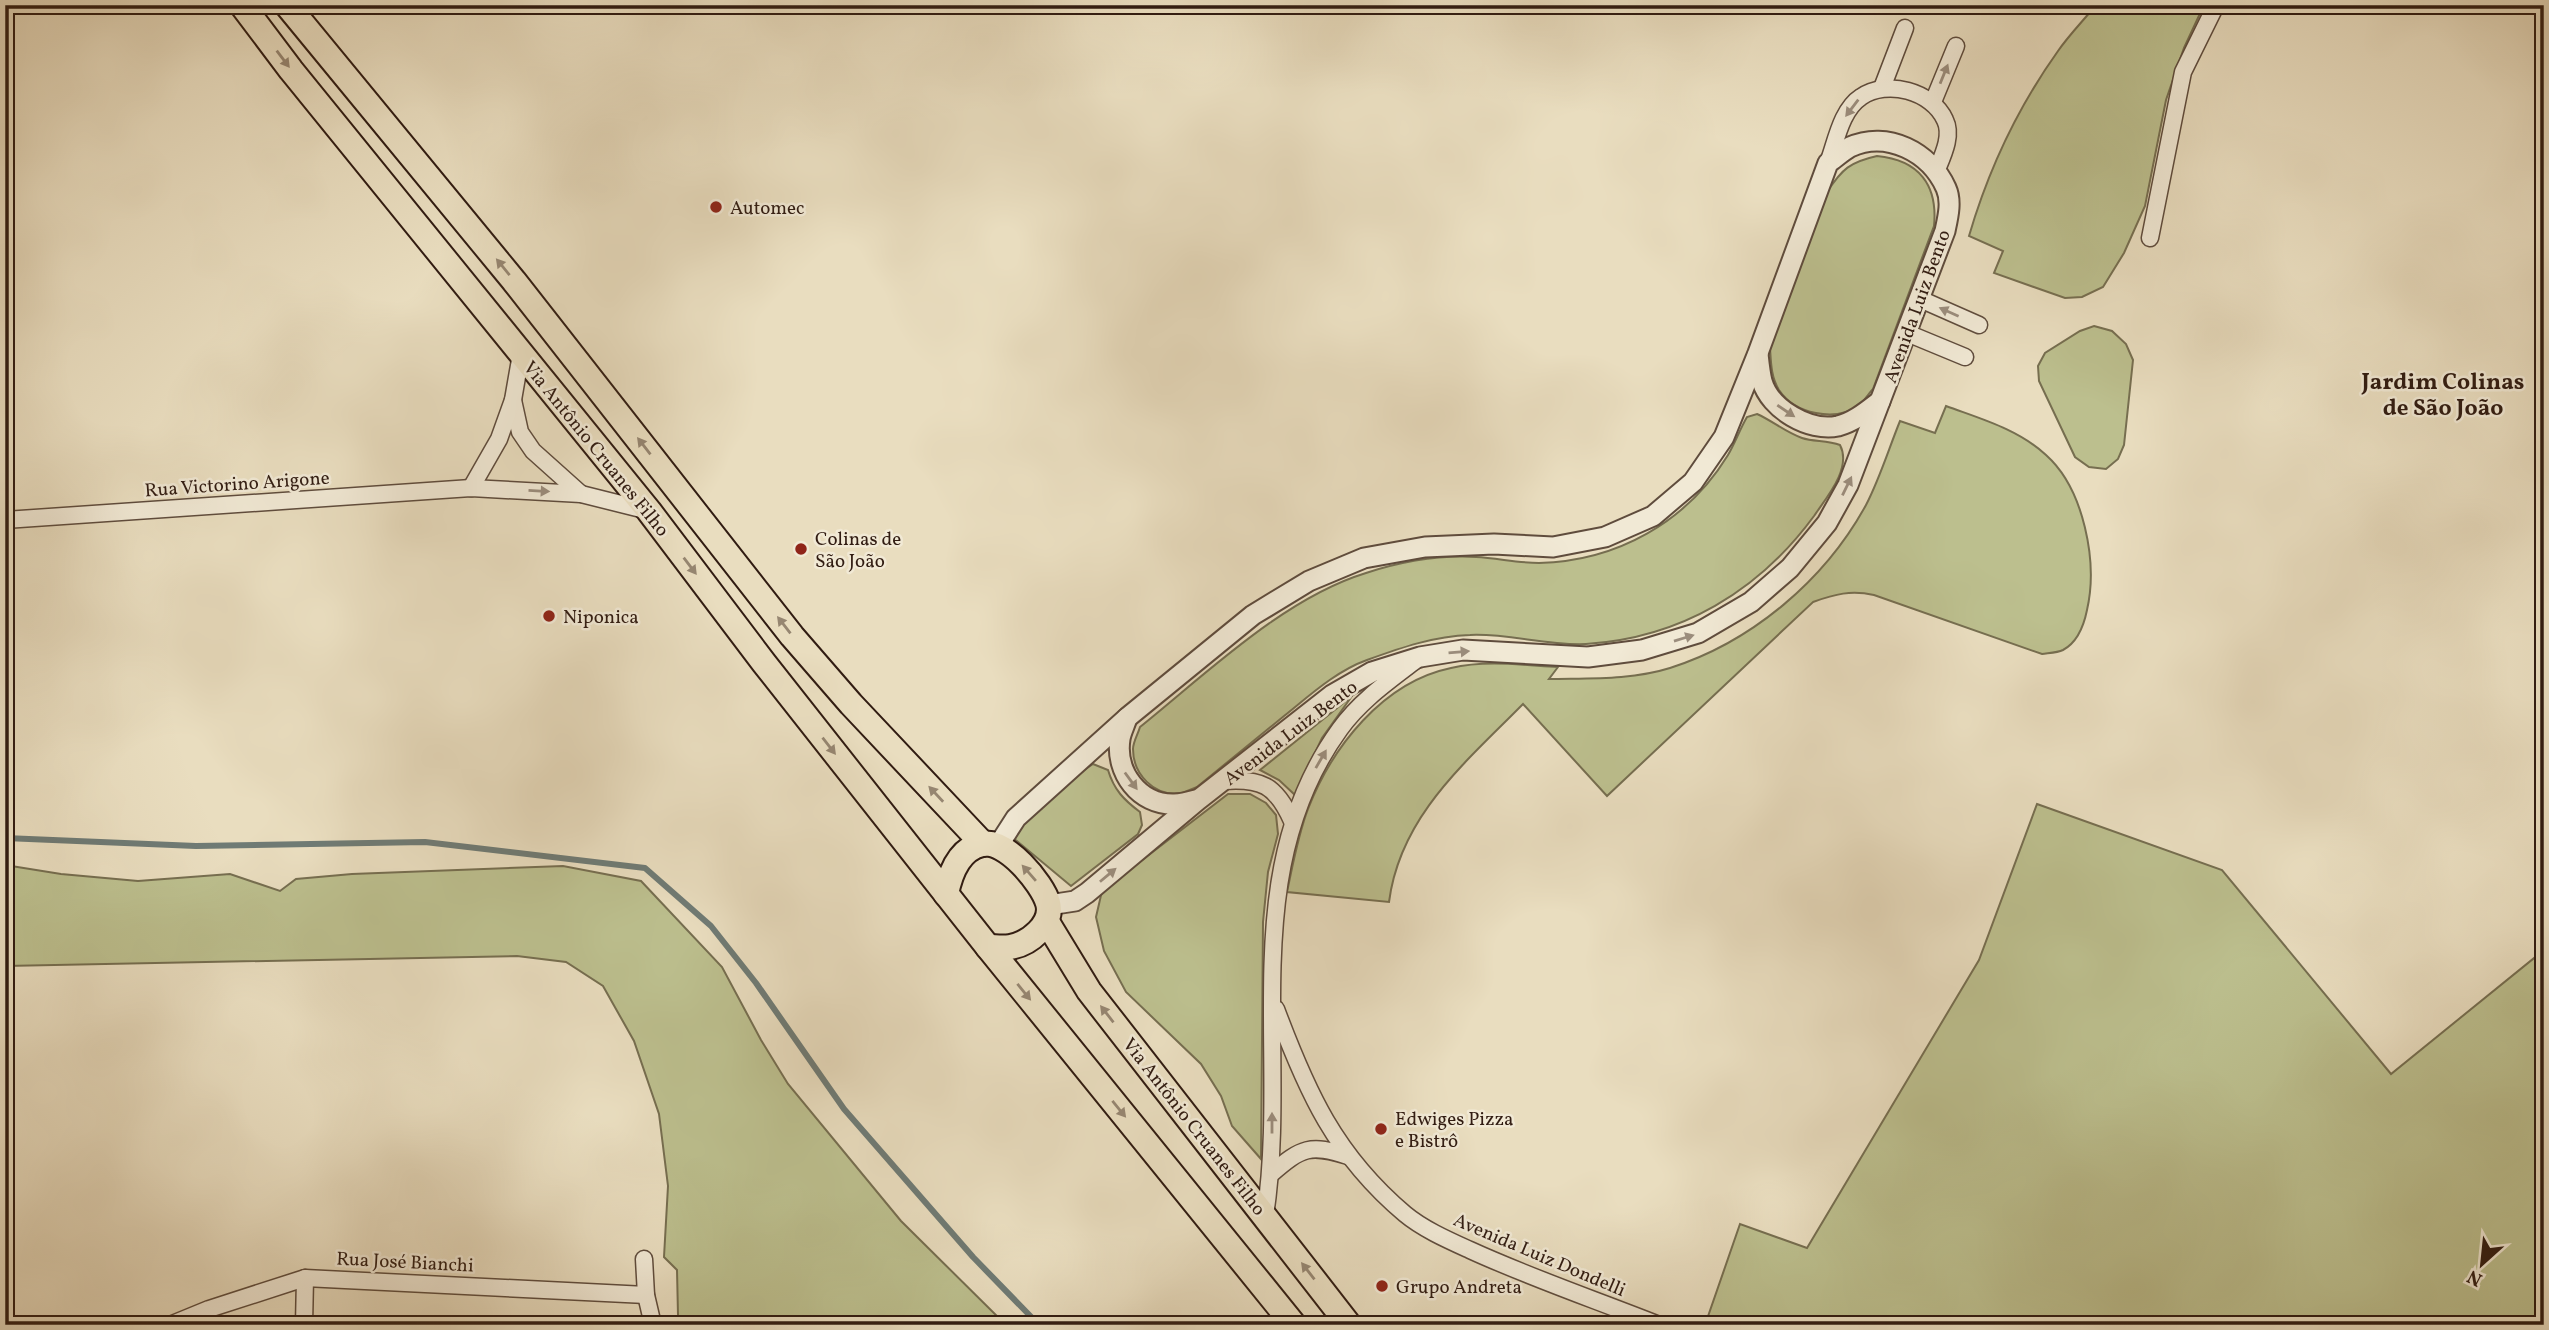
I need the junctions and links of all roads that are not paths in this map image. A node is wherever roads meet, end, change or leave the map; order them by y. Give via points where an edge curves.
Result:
1 (242, 5) edge
2 (287, 5) edge
3 (2216, 5) edge
4 (1905, 28) dead end
5 (1956, 46) dead end
6 (1882, 88) junction
7 (1933, 103) junction
8 (1828, 163) junction
9 (1936, 172) junction
10 (2150, 238) dead end
11 (1920, 299) junction
12 (1979, 325) dead end
13 (1907, 333) junction
14 (1758, 353) junction
15 (521, 354) junction
16 (1965, 356) dead end
17 (513, 400) junction
18 (1881, 401) junction
19 (471, 488) junction
20 (581, 494) junction
21 (649, 511) junction
22 (5, 520) edge
23 (1420, 657) junction
24 (1128, 717) junction
25 (1223, 781) junction
26 (1198, 800) junction
27 (1292, 821) junction
28 (990, 845) junction
29 (946, 894) junction
30 (1048, 914) junction
31 (988, 947) junction
32 (1272, 1000) junction
33 (1348, 1156) junction
34 (1271, 1174) junction
35 (1265, 1216) junction
36 (643, 1259) dead end
37 (305, 1278) junction
38 (646, 1295) junction
39 (170, 1325) edge
40 (304, 1325) edge
41 (653, 1325) edge
42 (1294, 1325) edge
43 (1349, 1325) edge
44 (1659, 1325) edge

1 -> 15 main road, Via Antônio Cruanes Filho
28 -> 2 main road, Via Antônio Cruanes Filho via 851,704 792,636 514,281
3 - 10 street via 2183,72
4 - 6 street
7 -> 5 street
6 - 7 street via 1909,91
6 -> 8 street via 1861,97 1846,113
7 - 9 street via 1947,121 1947,143
8 - 9 street, Avenida Luiz Bento via 1851,147 1878,141 1920,154
8 - 14 street
9 - 11 street, Avenida Luiz Bento via 1947,190 1950,210
12 -> 11 street
11 - 13 street, Avenida Luiz Bento
13 - 16 street
13 - 18 street, Avenida Luiz Bento
14 -> 18 street via 1762,384 1774,403 1811,424 1835,426 1858,418
14 - 24 street via 1724,437 1693,482 1653,516 1605,537 1553,547 1425,547 1364,558 1309,582 1253,615
15 - 17 street
15 - 21 main road, Via Antônio Cruanes Filho
17 - 19 street via 499,439
17 - 20 street via 520,432 533,451
23 -> 18 street, Avenida Luiz Bento via 1463,650 1588,657 1642,650 1698,634 1751,602 1790,568 1827,523 1848,485
19 -> 20 street, Rua Victorino Arigone
19 - 22 street, Rua Victorino Arigone
20 - 21 street, Rua Victorino Arigone
21 -> 29 main road, Via Antônio Cruanes Filho
23 - 25 street, Avenida Luiz Bento via 1372,672 1332,695
27 -> 23 street, Avenida Luiz Dondelli via 1317,764 1341,727 1370,696
24 -> 26 street via 1119,749 1127,779 1142,795 1160,803
24 - 28 street
25 - 26 street, Avenida Luiz Bento
25 - 27 street via 1249,779 1268,786 1284,802
30 -> 26 street, Avenida Luiz Bento via 1087,893
27 - 32 street, Avenida Luiz Dondelli via 1278,881
28 - 29 main road via 969,851 957,863
30 -> 28 main road via 1038,882 1021,863
29 - 31 main road
30 - 31 main road via 1031,939 1010,947
35 -> 30 main road, Via Antônio Cruanes Filho via 1089,991
31 -> 42 main road
32 - 33 street, Avenida Luiz Dondelli via 1317,1108
34 -> 32 street, Avenida Luiz Dondelli
33 - 34 street via 1322,1148 1303,1151
33 - 44 street, Avenida Luiz Dondelli via 1406,1215 1443,1237
34 - 35 street, Avenida Luiz Dondelli
43 -> 35 main road, Via Antônio Cruanes Filho
36 - 38 street
37 - 38 street, Rua José Bianchi
37 - 39 street, Rua José Bianchi
37 - 40 street
38 - 41 street

